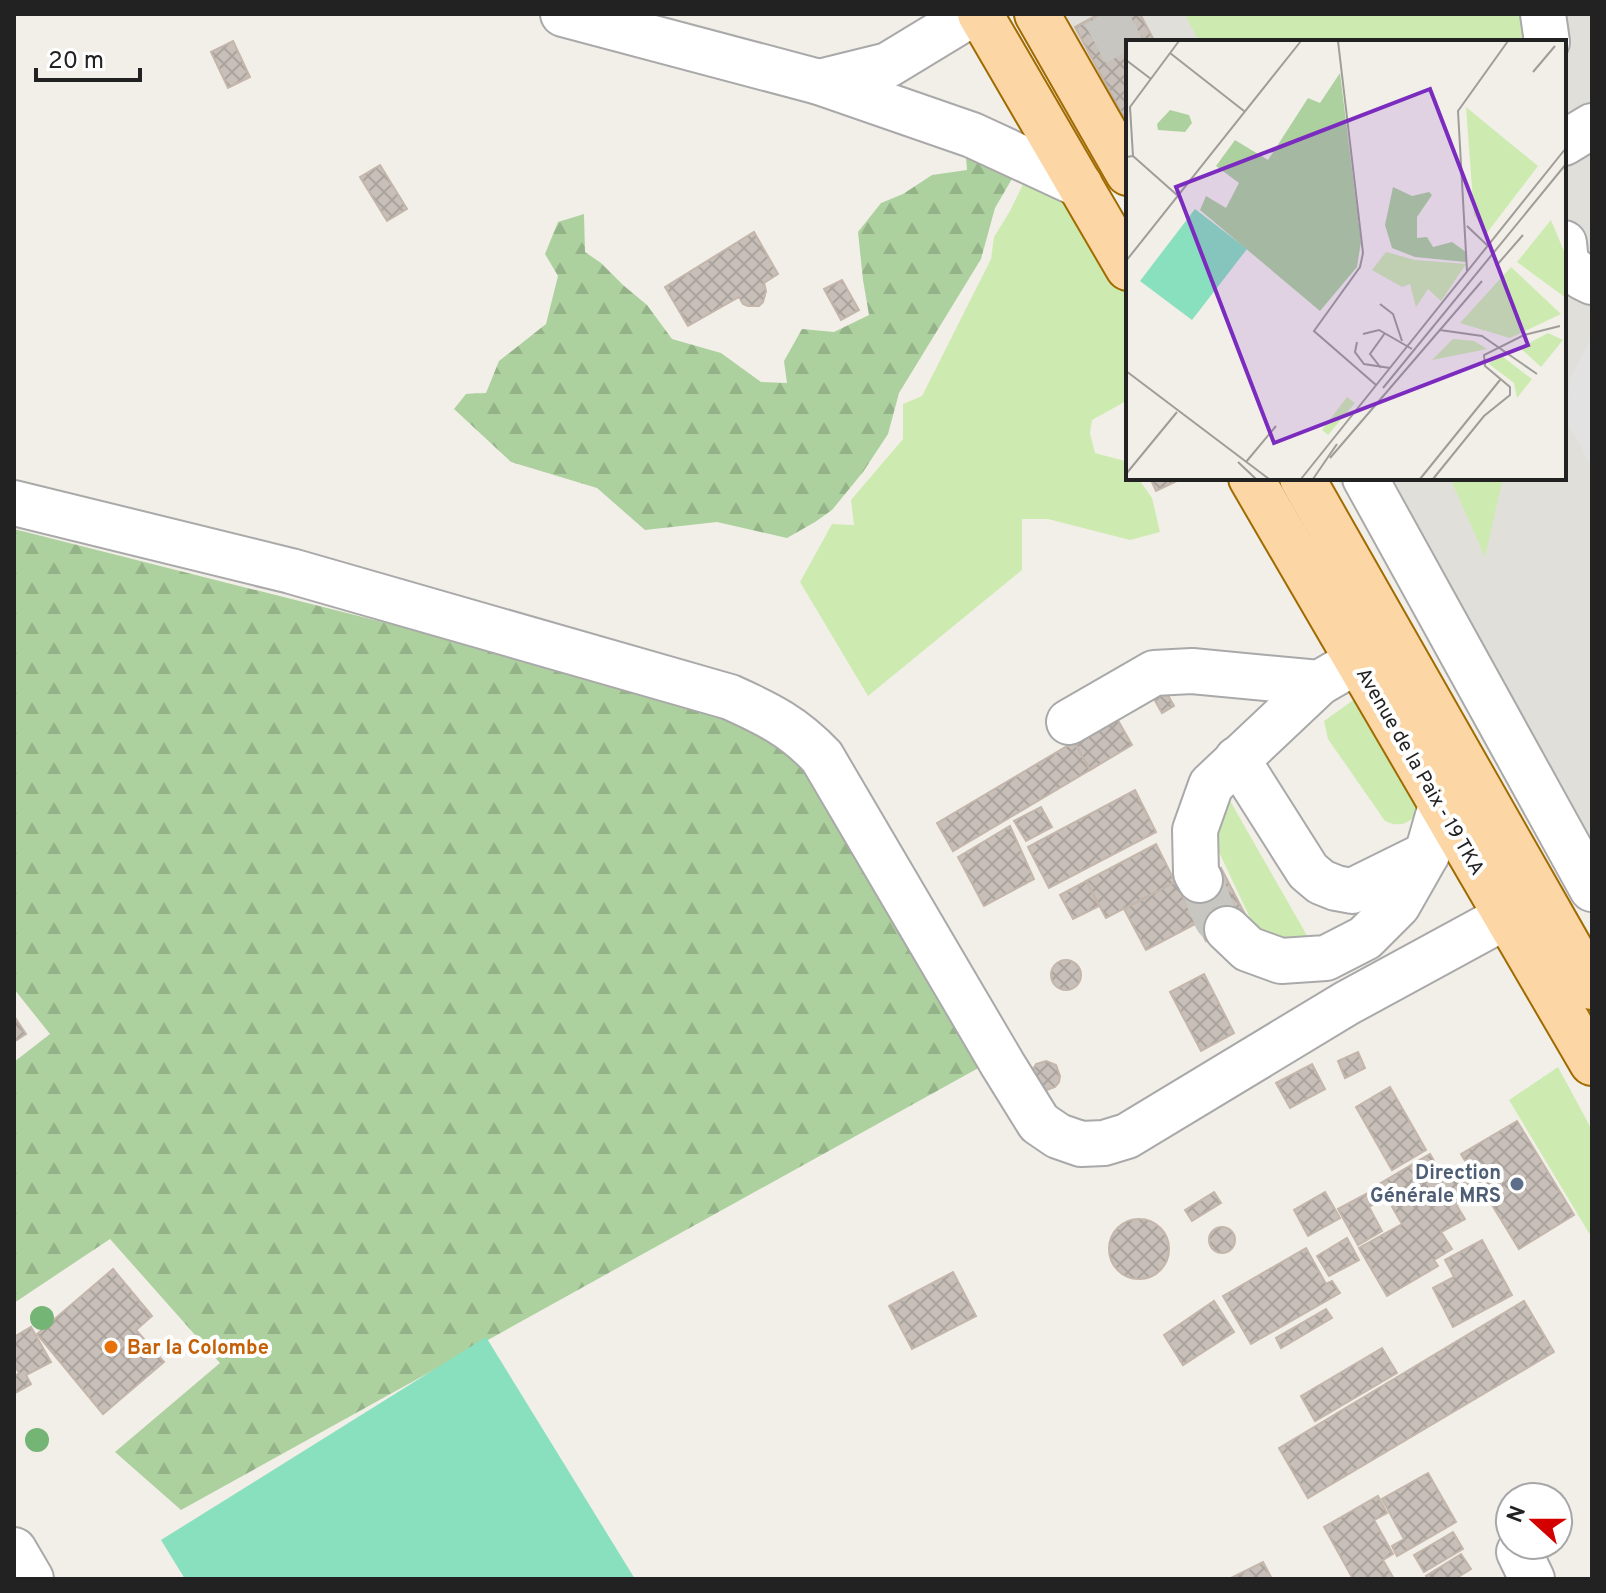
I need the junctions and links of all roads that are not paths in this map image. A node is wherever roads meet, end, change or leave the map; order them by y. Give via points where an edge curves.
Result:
1 (563, 14) edge
2 (972, 14) edge
3 (980, 14) edge
4 (1037, 14) edge
5 (1543, 14) edge
6 (1547, 40) edge
7 (819, 82) junction
8 (1592, 126) edge
9 (1566, 142) edge
10 (1126, 170) edge
11 (1080, 185) junction
12 (1566, 263) edge
13 (1126, 265) edge
14 (1592, 282) edge
15 (1252, 480) edge
16 (1366, 480) edge
17 (1311, 483) edge
18 (14, 503) edge
19 (1394, 640) junction
20 (1357, 660) junction
21 (1319, 683) junction
22 (1069, 722) dead end
23 (1237, 759) junction
24 (1441, 805) junction
25 (1427, 854) junction
26 (1200, 880) tunnel mouth
27 (1592, 889) edge
28 (1507, 916) junction
29 (1227, 929) tunnel mouth
30 (1592, 987) edge
31 (1592, 1063) edge
32 (14, 1550) edge
33 (31, 1579) edge

1 - 7 street
2 - 7 street via 888,65
3 - 11 main road
4 - 10 main road
5 - 6 street
7 - 11 street via 972,135
8 - 9 street
11 - 13 main road
12 - 14 street
15 - 20 main road, Avenue de la Paix - 19 TKA
16 - 27 street
17 - 19 main road
18 - 28 street via 382,597 730,697 780,722 822,757 1039,1123 1081,1144 1127,1136 1347,1003
19 - 20 street
19 - 30 main road
20 - 21 street
20 - 24 main road, Avenue de la Paix - 19 TKA
21 - 22 street via 1192,671 1154,673
21 - 23 street
23 - 25 street via 1308,871 1321,882 1352,891
23 - 26 street via 1211,785 1195,830
24 - 25 street
24 - 28 main road, Avenue de la Paix - 19 TKA
25 - 29 street via 1398,905 1365,938 1326,958 1281,961 1248,949
28 - 31 main road, Avenue de la Paix - 19 TKA
32 - 33 street

